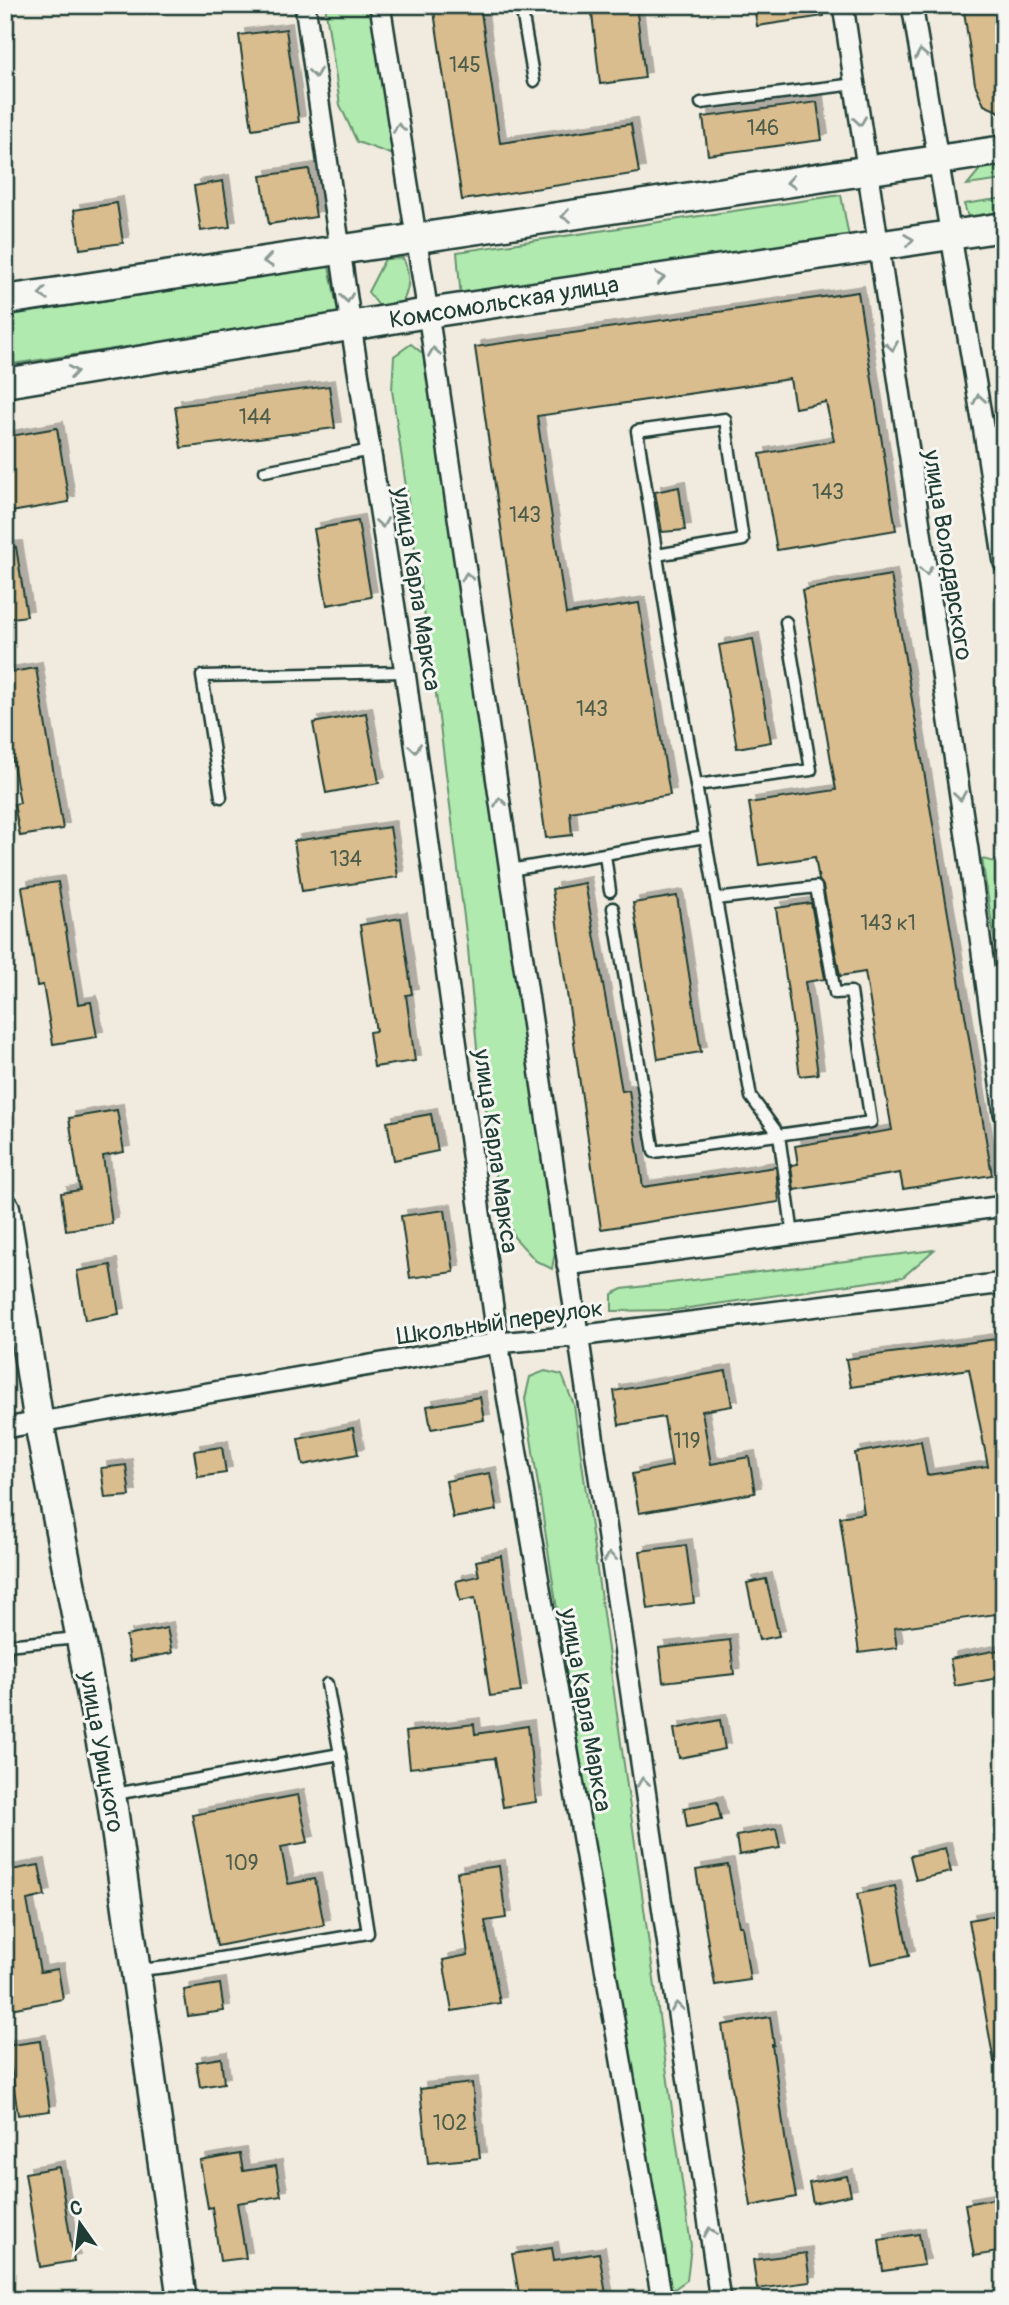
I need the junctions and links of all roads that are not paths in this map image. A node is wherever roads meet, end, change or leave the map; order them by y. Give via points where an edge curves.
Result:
1 (306, 5) edge
2 (380, 5) edge
3 (521, 5) edge
4 (843, 5) edge
5 (912, 5) edge
6 (534, 81) dead end
7 (855, 84) junction
8 (701, 103) dead end
9 (1004, 150) edge
10 (939, 160) junction
11 (866, 170) junction
12 (1004, 227) edge
13 (950, 234) junction
14 (416, 239) junction
15 (877, 245) junction
16 (340, 251) junction
17 (5, 300) edge
18 (428, 313) junction
19 (351, 326) junction
20 (5, 383) edge
21 (994, 432) edge
22 (371, 450) junction
23 (265, 471) dead end
24 (657, 555) junction
25 (1004, 563) edge
26 (786, 622) dead end
27 (405, 673) junction
28 (696, 785) junction
29 (221, 797) dead end
30 (705, 837) junction
31 (605, 855) junction
32 (510, 870) junction
33 (610, 891) dead end
34 (716, 899) junction
35 (612, 908) dead end
36 (1004, 1113) edge
37 (779, 1135) junction
38 (1004, 1206) edge
39 (5, 1209) edge
40 (793, 1235) junction
41 (567, 1265) junction
42 (1004, 1283) edge
43 (577, 1336) junction
44 (498, 1343) junction
45 (39, 1423) junction
46 (5, 1428) edge
47 (81, 1637) junction
48 (6, 1642) edge
49 (5, 1659) edge
50 (327, 1684) dead end
51 (340, 1754) junction
52 (111, 1794) junction
53 (135, 1970) junction
54 (182, 2300) edge
55 (662, 2300) edge
56 (720, 2300) edge

1 -> 16 street, улица Карла Маркса
14 -> 2 street, улица Карла Маркса
3 - 6 lane
4 - 7 street, улица Володарского
10 -> 5 street
7 - 8 lane
7 -> 11 street, улица Володарского
9 - 10 street
10 - 11 street
10 - 13 street
11 -> 14 street
11 - 15 street, улица Володарского
12 - 13 street, Комсомольская улица
15 -> 13 street, Комсомольская улица
21 -> 13 street
14 - 16 street
14 - 18 street, улица Карла Маркса
18 -> 15 street, Комсомольская улица
15 -> 36 street, улица Володарского
16 -> 17 street
16 -> 19 street, улица Карла Маркса
18 - 19 street, Комсомольская улица
32 -> 18 street, улица Карла Маркса
20 -> 19 street, Комсомольская улица
19 - 22 street, улица Карла Маркса
21 - 25 street
22 - 23 lane
22 -> 27 street, улица Карла Маркса
24 - 24 lane via 637,431 725,419 743,540
24 - 28 lane
26 - 28 lane via 811,769
27 - 29 lane via 202,676
27 -> 44 street, улица Карла Маркса
28 - 30 lane
30 - 31 lane
30 - 34 lane
31 - 32 lane
31 - 33 lane
32 - 41 street, улица Карла Маркса
34 - 37 lane via 751,1097
34 - 37 lane via 816,887 835,993 851,992 871,1122
35 - 37 lane via 654,1152
37 - 40 lane
38 - 40 street
39 - 45 street, улица Урицкого
40 - 41 street
41 - 43 street, улица Карла Маркса
42 - 43 street, Школьный переулок
43 - 44 street, Школьный переулок
56 -> 43 street, улица Карла Маркса
44 - 45 street, Школьный переулок
44 - 55 street, улица Карла Маркса
45 - 46 street, Школьный переулок
45 - 47 street, улица Урицкого
47 - 48 lane
47 - 52 street, улица Урицкого
48 - 49 lane
50 - 51 lane
51 - 52 lane
51 - 53 lane via 368,1933
52 - 53 street, улица Урицкого
53 - 54 street, улица Урицкого

